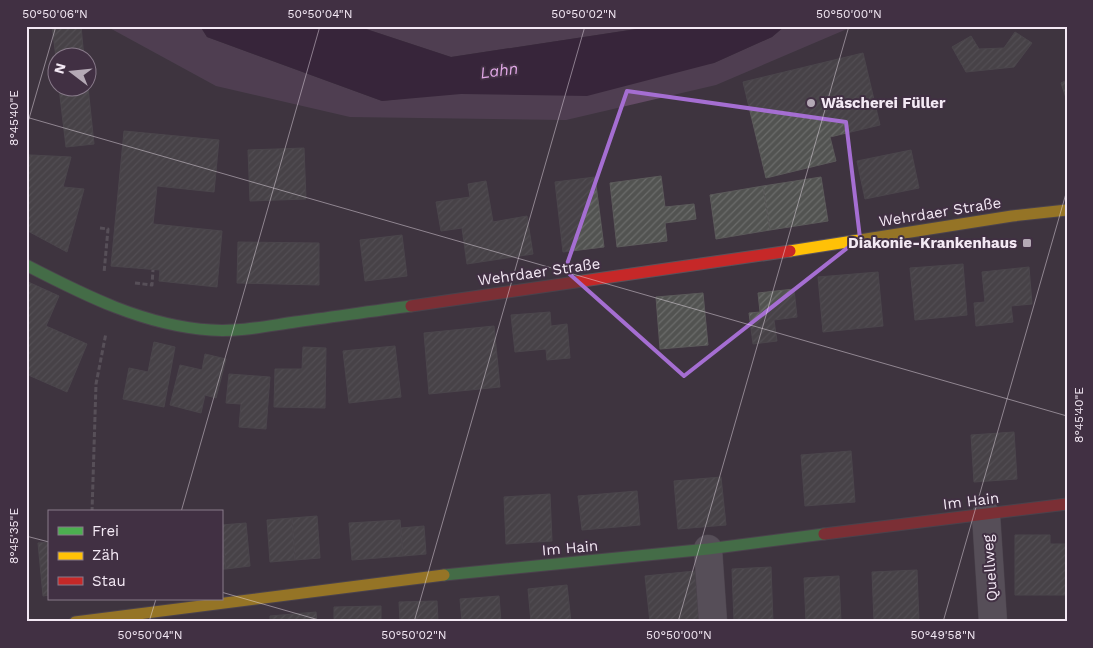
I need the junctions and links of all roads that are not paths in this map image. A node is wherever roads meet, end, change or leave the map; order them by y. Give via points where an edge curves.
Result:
1 (1067, 210) edge
2 (26, 265) edge
3 (1067, 504) edge
4 (986, 515) junction
5 (708, 549) junction
6 (106, 620) edge
7 (75, 622) edge
8 (713, 622) edge
9 (993, 622) edge

1 - 2 main road, Wehrdaer Straße via 255,328 210,330 141,316 111,307
3 - 4 main road, Im Hain
4 - 5 main road, Im Hain
4 - 9 street, Quellweg
5 - 6 main road, Im Hain via 414,578
5 - 8 street
6 - 7 main road, Im Hain

